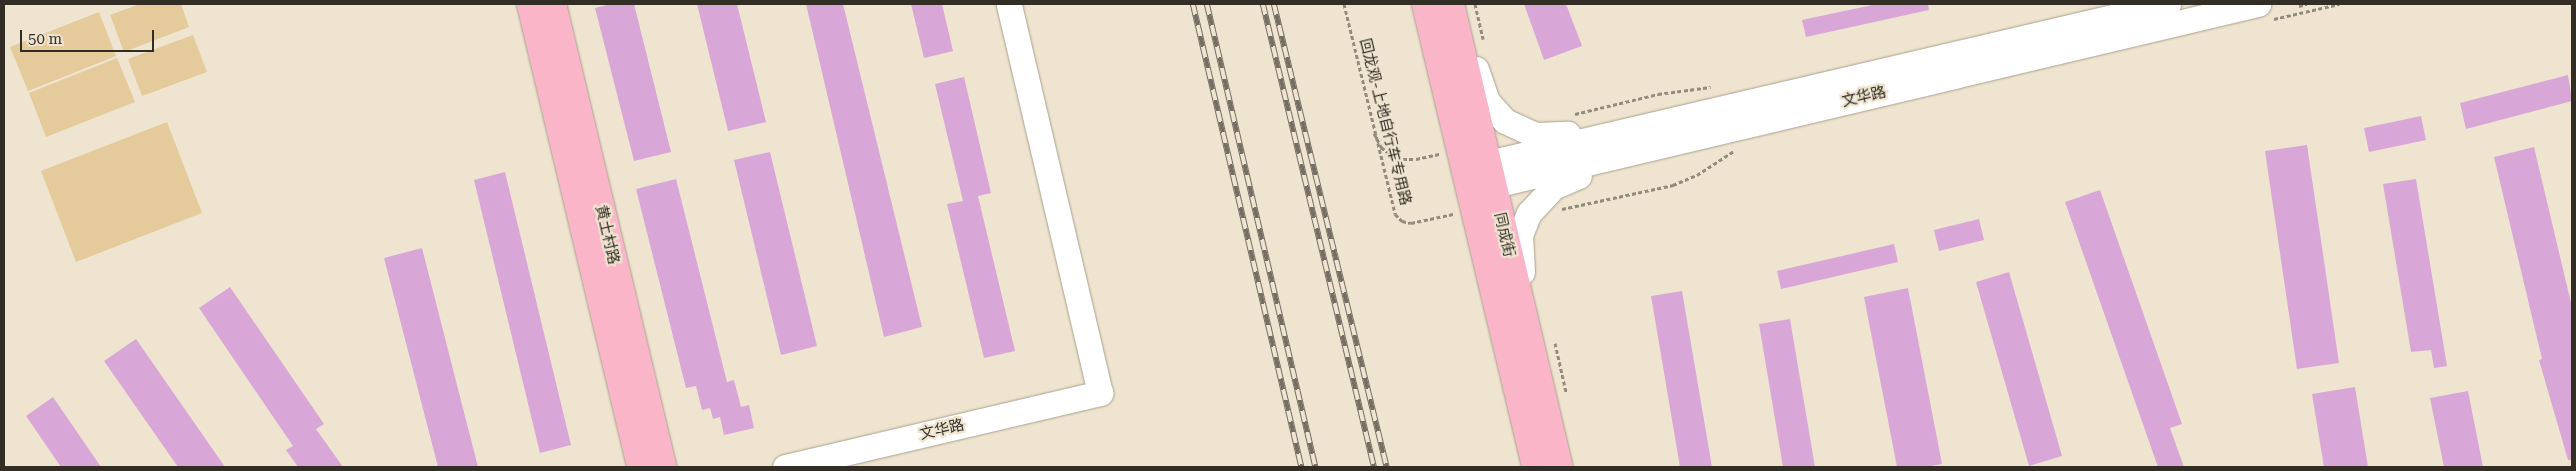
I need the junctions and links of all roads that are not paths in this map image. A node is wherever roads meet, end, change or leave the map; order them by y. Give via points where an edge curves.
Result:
1 (531, 4) edge
2 (552, 4) edge
3 (1009, 4) edge
4 (1426, 4) edge
5 (1450, 4) edge
6 (1460, 4) edge
7 (2168, 4) edge
8 (2262, 12) edge
9 (1755, 101) junction
10 (1680, 141) junction
11 (1479, 177) junction
12 (1552, 439) junction
13 (641, 467) edge
14 (662, 467) edge
15 (785, 467) edge
16 (1536, 467) edge
17 (1559, 467) edge

1 - 13 main road, 黄土村路
2 - 14 main road, 黄土村路
3 - 15 street, 文华路 via 1100,393
4 - 11 main road, 同成街
5 - 11 main road, 同成街
6 - 9 street via 1487,101 1505,121 1527,132 1562,135 1674,110
7 - 9 street, 文华路
8 - 10 street, 文华路
9 - 11 street, 文华路
10 - 11 street, 文华路
10 - 12 street via 1562,183 1539,199 1524,224 1520,258 1541,354
11 - 12 main road, 同成街
11 - 16 main road, 同成街
12 - 17 main road, 同成街

